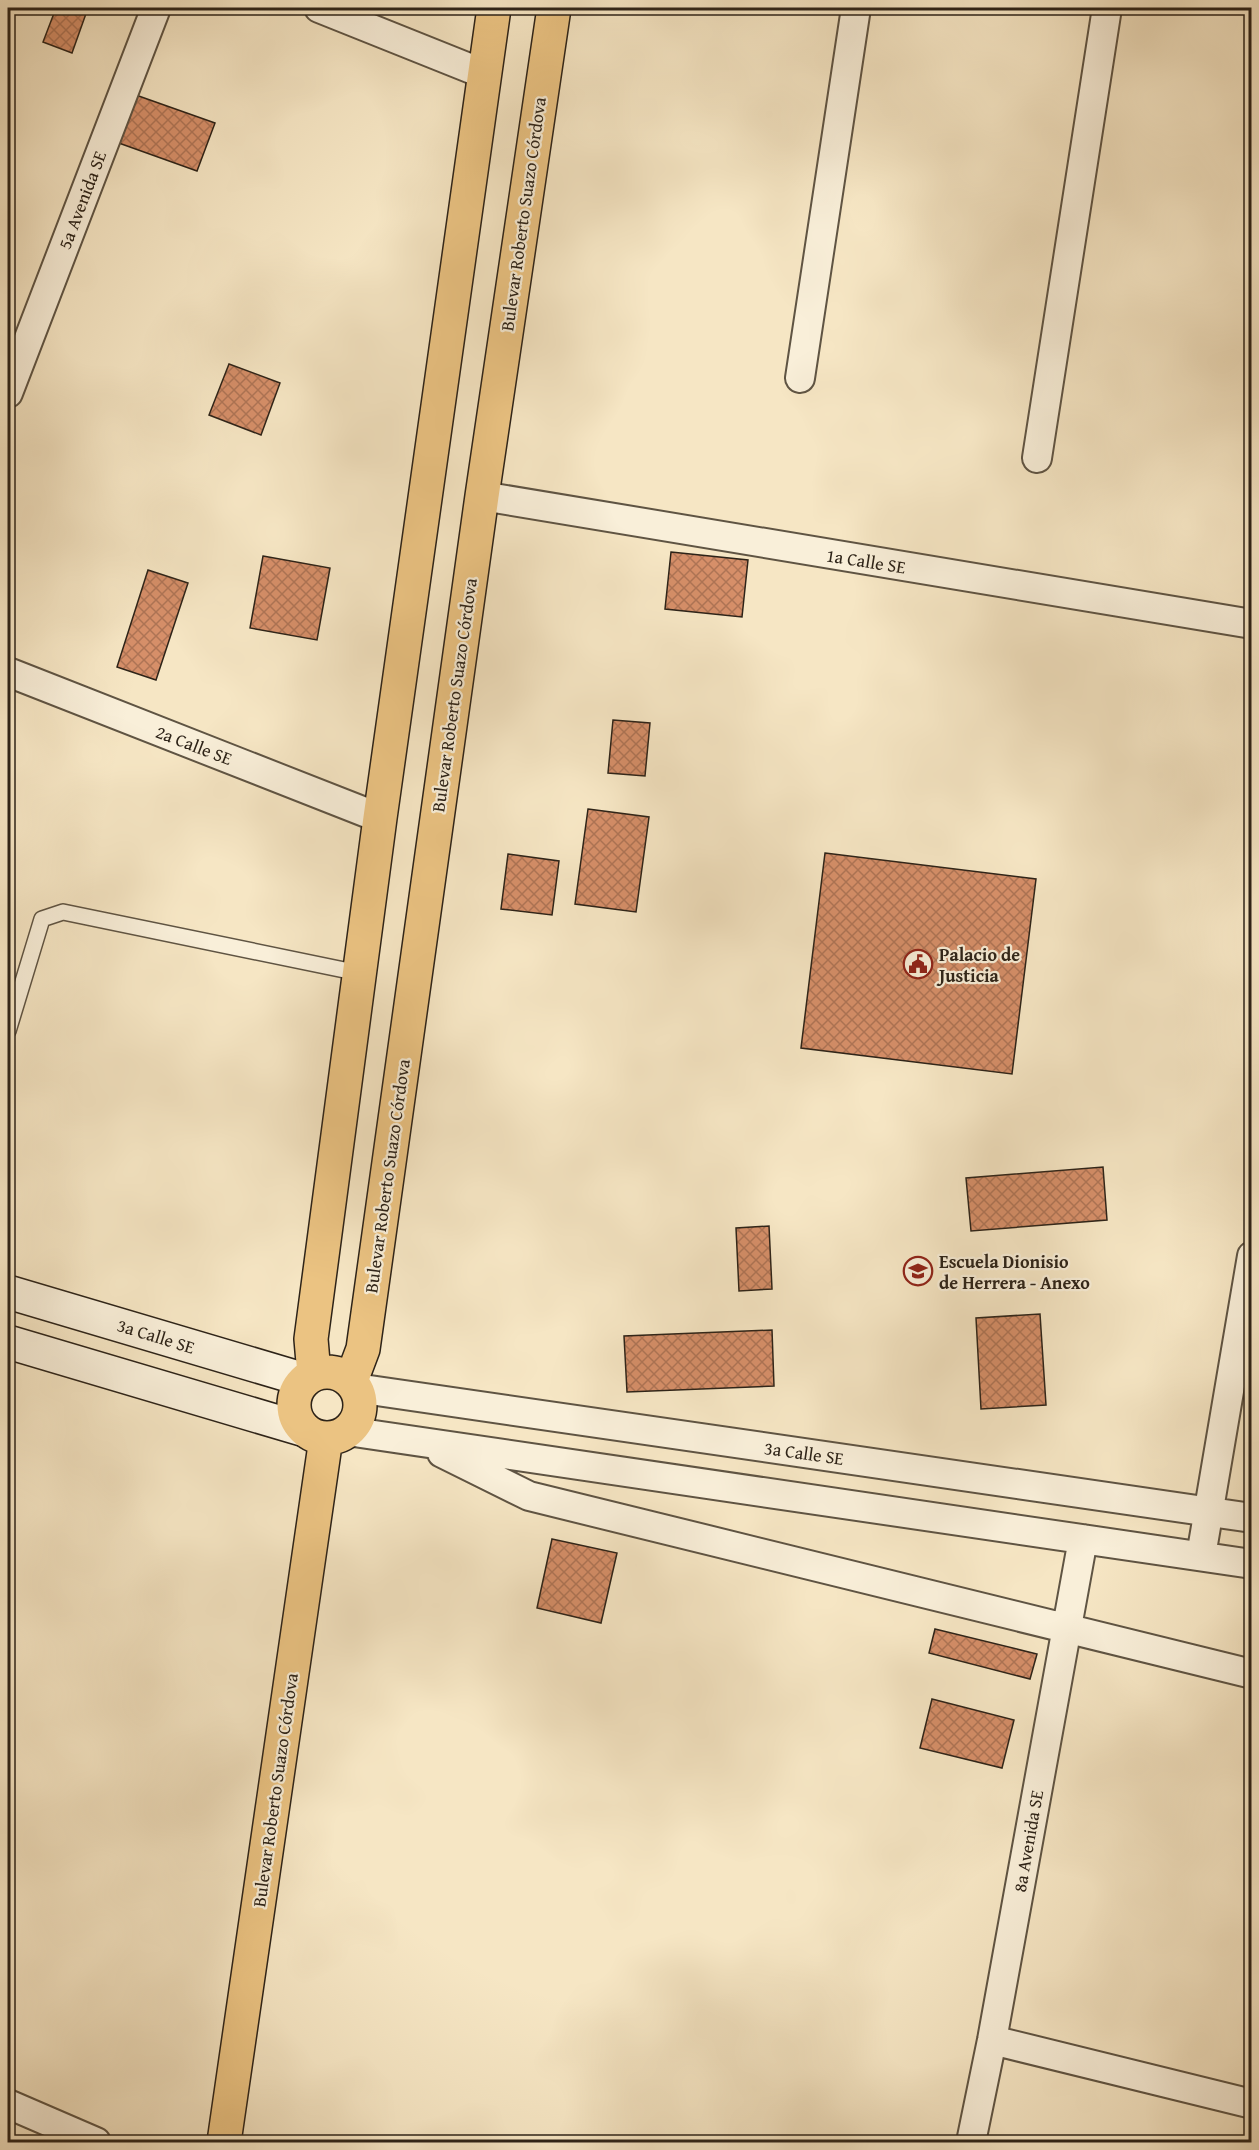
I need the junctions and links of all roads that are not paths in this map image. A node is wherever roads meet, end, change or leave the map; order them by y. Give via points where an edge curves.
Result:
1 (156, 8) edge
2 (319, 8) edge
3 (494, 8) edge
4 (554, 8) edge
5 (856, 8) edge
6 (1107, 8) edge
7 (484, 74) junction
8 (800, 378) dead end
9 (8, 393) edge
10 (1037, 458) dead end
11 (482, 496) junction
12 (1251, 624) edge
13 (8, 672) edge
14 (380, 818) junction
15 (359, 973) junction
16 (8, 1031) edge
17 (1251, 1256) edge
18 (8, 1292) edge
19 (8, 1342) edge
20 (309, 1377) junction
21 (353, 1384) junction
22 (326, 1433) junction
23 (418, 1442) junction
24 (1209, 1511) junction
25 (1251, 1518) edge
26 (1083, 1539) junction
27 (1202, 1556) junction
28 (1251, 1564) edge
29 (1067, 1630) junction
30 (1251, 1674) edge
31 (992, 2040) junction
32 (8, 2104) edge
33 (1251, 2104) edge
34 (96, 2142) edge
35 (224, 2142) edge
36 (971, 2142) edge

1 - 9 street, 5a Avenida SE
2 - 7 street
3 - 7 main road, Bulevar Roberto Suazo Córdova
4 - 11 main road, Bulevar Roberto Suazo Córdova
5 - 8 street
6 - 10 street
7 - 14 main road, Bulevar Roberto Suazo Córdova
11 - 12 street, 1a Calle SE
11 - 21 main road, Bulevar Roberto Suazo Córdova via 363,1349
13 - 14 street, 2a Calle SE
14 - 15 main road, Bulevar Roberto Suazo Córdova
15 - 16 lane via 63,912 42,919
15 - 20 main road, Bulevar Roberto Suazo Córdova
17 - 24 street
18 - 20 street, 3a Calle SE
19 - 22 street
20 - 21 main road via 333,1372
20 - 22 main road, Bulevar Roberto Suazo Córdova via 297,1391 297,1418
21 - 22 main road, Bulevar Roberto Suazo Córdova via 361,1406 359,1416 354,1425
21 - 24 street, 3a Calle SE
22 - 23 street
22 - 35 main road, Bulevar Roberto Suazo Córdova
23 - 26 street
23 - 29 street via 529,1496
24 - 25 street, 3a Calle SE
24 - 27 street
26 - 27 street
26 - 29 street, 8a Avenida SE
27 - 28 street
29 - 30 street
29 - 31 street, 8a Avenida SE
31 - 33 street
31 - 36 street, 8a Avenida SE
32 - 34 street

